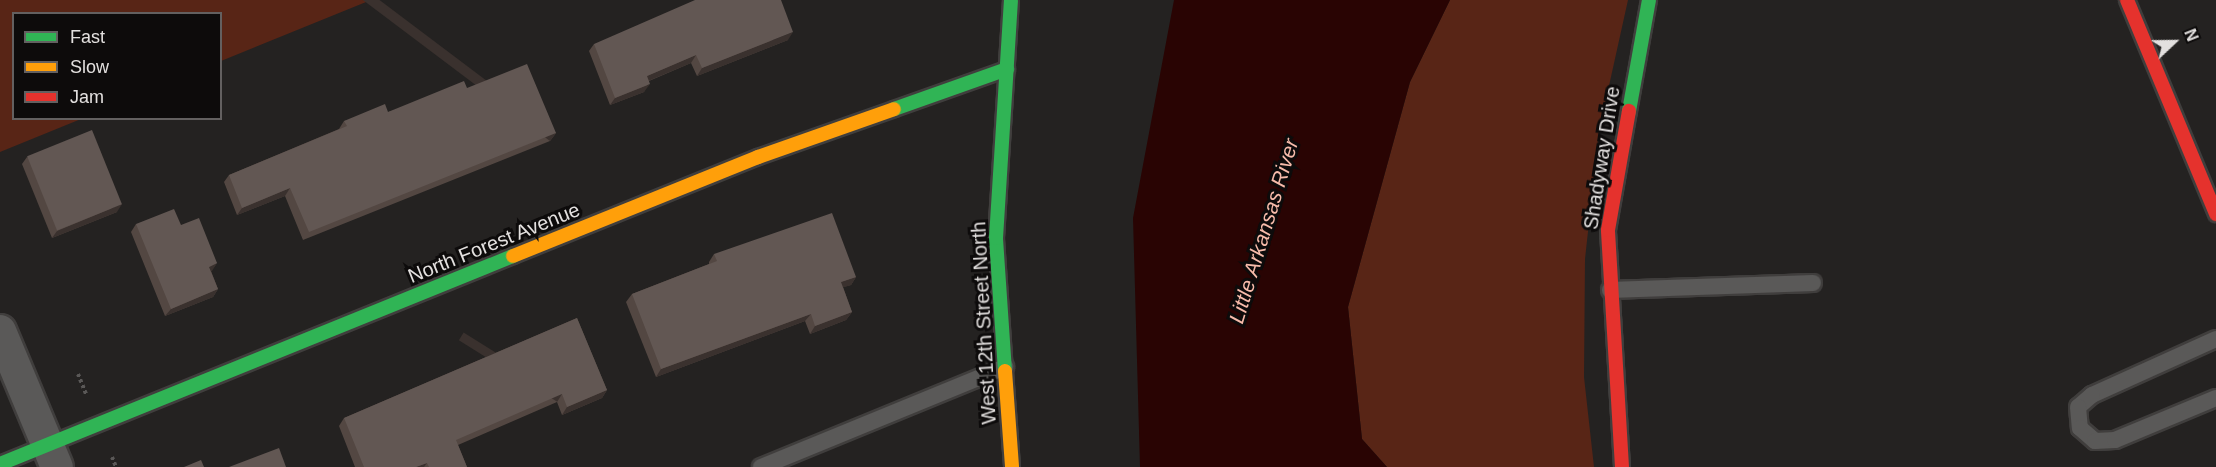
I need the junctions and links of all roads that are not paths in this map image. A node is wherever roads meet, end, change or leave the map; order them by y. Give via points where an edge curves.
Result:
1 (1011, 0) edge
2 (1649, 0) edge
3 (2127, 0) edge
4 (1007, 69) junction
5 (2216, 214) edge
6 (1813, 283) dead end
7 (1610, 290) junction
8 (0, 331) edge
9 (2216, 339) edge
10 (1005, 367) junction
11 (2216, 398) edge
12 (52, 456) edge
13 (0, 464) edge
14 (760, 467) edge
15 (1012, 467) edge
16 (1622, 467) edge

1 - 4 street, West 12th Street North
2 - 7 street, Shadyway Drive via 1608,230
3 - 5 street
4 - 10 street, West 12th Street North via 996,238
4 - 12 street, North Forest Avenue via 758,157
6 - 7 lane
7 - 16 street, Shadyway Drive
8 - 12 street
9 - 11 lane via 2092,395 2078,407 2080,428 2096,441 2115,440
10 - 14 lane
10 - 15 street, West 12th Street North
12 - 13 street, North Forest Avenue

